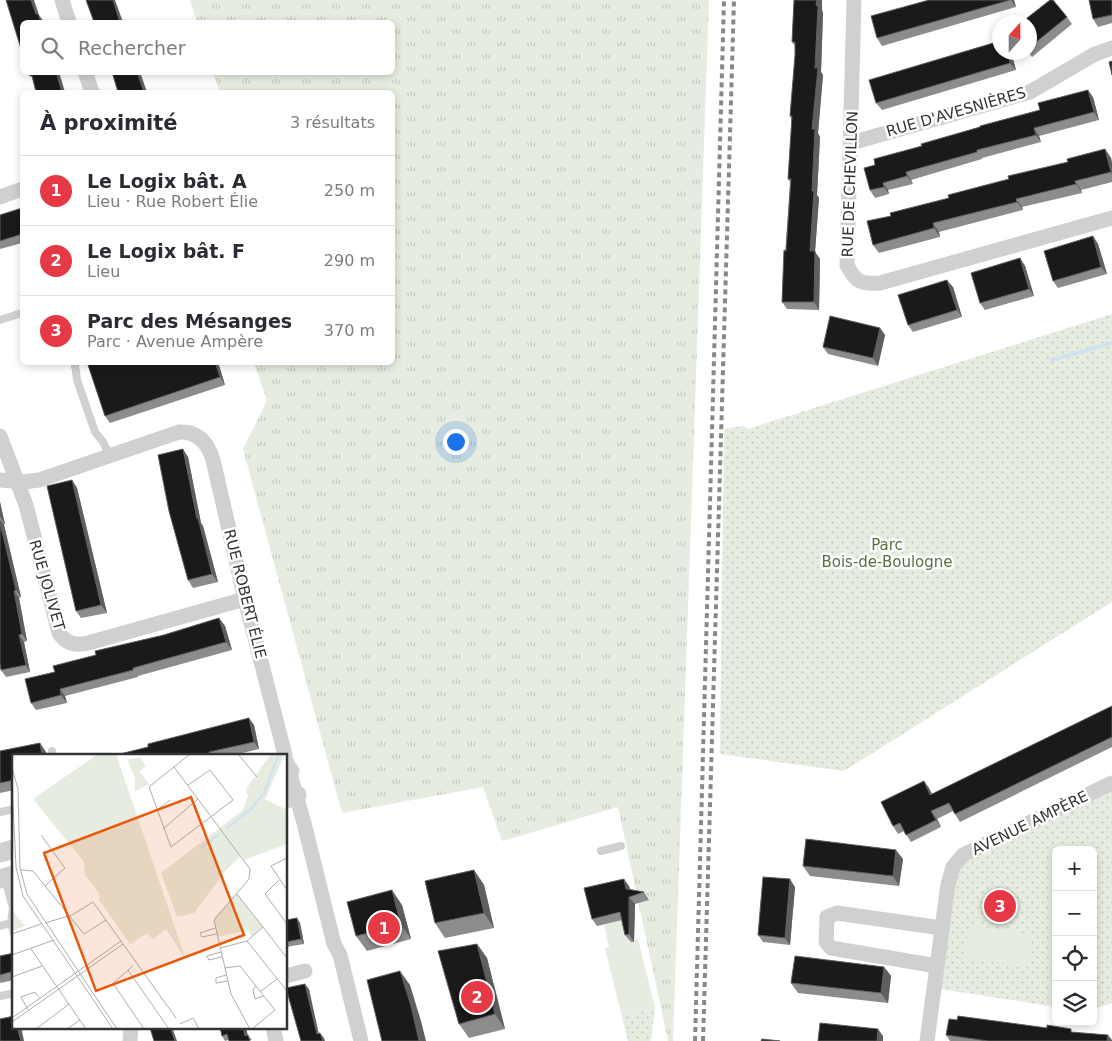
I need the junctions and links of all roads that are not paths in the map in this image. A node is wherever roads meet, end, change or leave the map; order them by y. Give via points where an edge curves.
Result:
1 (62, 0) edge
2 (856, 0) edge
3 (68, 20) edge
4 (1112, 48) edge
5 (86, 75) edge
6 (91, 90) edge
7 (851, 143) junction
8 (20, 190) edge
9 (0, 197) edge
10 (1112, 218) edge
11 (20, 314) edge
12 (0, 320) edge
13 (75, 365) edge
14 (0, 436) edge
15 (110, 456) junction
16 (0, 480) edge
17 (17, 481) junction
18 (245, 599) junction
19 (284, 754) edge
20 (288, 771) edge
21 (1112, 783) edge
22 (292, 797) edge
23 (621, 846) dead end
24 (602, 851) dead end
25 (6, 877) edge
26 (12, 904) edge
27 (12, 916) edge
28 (11, 923) junction
29 (0, 926) edge
30 (12, 927) edge
31 (942, 928) junction
32 (937, 966) junction
33 (305, 971) dead end
34 (288, 975) edge
35 (131, 1028) edge
36 (273, 1028) edge
37 (130, 1041) edge
38 (276, 1041) edge
39 (361, 1041) edge
40 (927, 1041) edge

1 - 3 street
2 - 7 street, RUE DE CHEVILLON
4 - 7 street, RUE D'AVESNIÈRES via 1095,54 1030,92
5 - 6 street
7 - 10 street, RUE DE CHEVILLON via 848,265 853,277 864,284 880,283
8 - 9 street
11 - 12 lane
13 - 15 lane via 95,432
14 - 17 street, RUE JOLIVET
15 - 17 street via 39,480
15 - 18 street, RUE ROBERT ÉLIE via 179,432 200,437 213,460
16 - 17 street
17 - 18 street, RUE JOLIVET via 59,633 69,643 88,643
18 - 19 street, RUE ROBERT ÉLIE
20 - 22 street, RUE ROBERT ÉLIE
21 - 31 street, AVENUE AMPÈRE via 963,855 952,867
22 - 39 street, RUE ROBERT ÉLIE via 334,944 340,955
23 - 24 lane
25 - 26 lane
27 - 28 lane
28 - 29 lane
28 - 30 lane
31 - 32 street, AVENUE AMPÈRE
31 - 32 street via 837,913 827,918 826,942 831,948
32 - 40 street, AVENUE AMPÈRE
33 - 34 street
35 - 37 street
36 - 38 street

